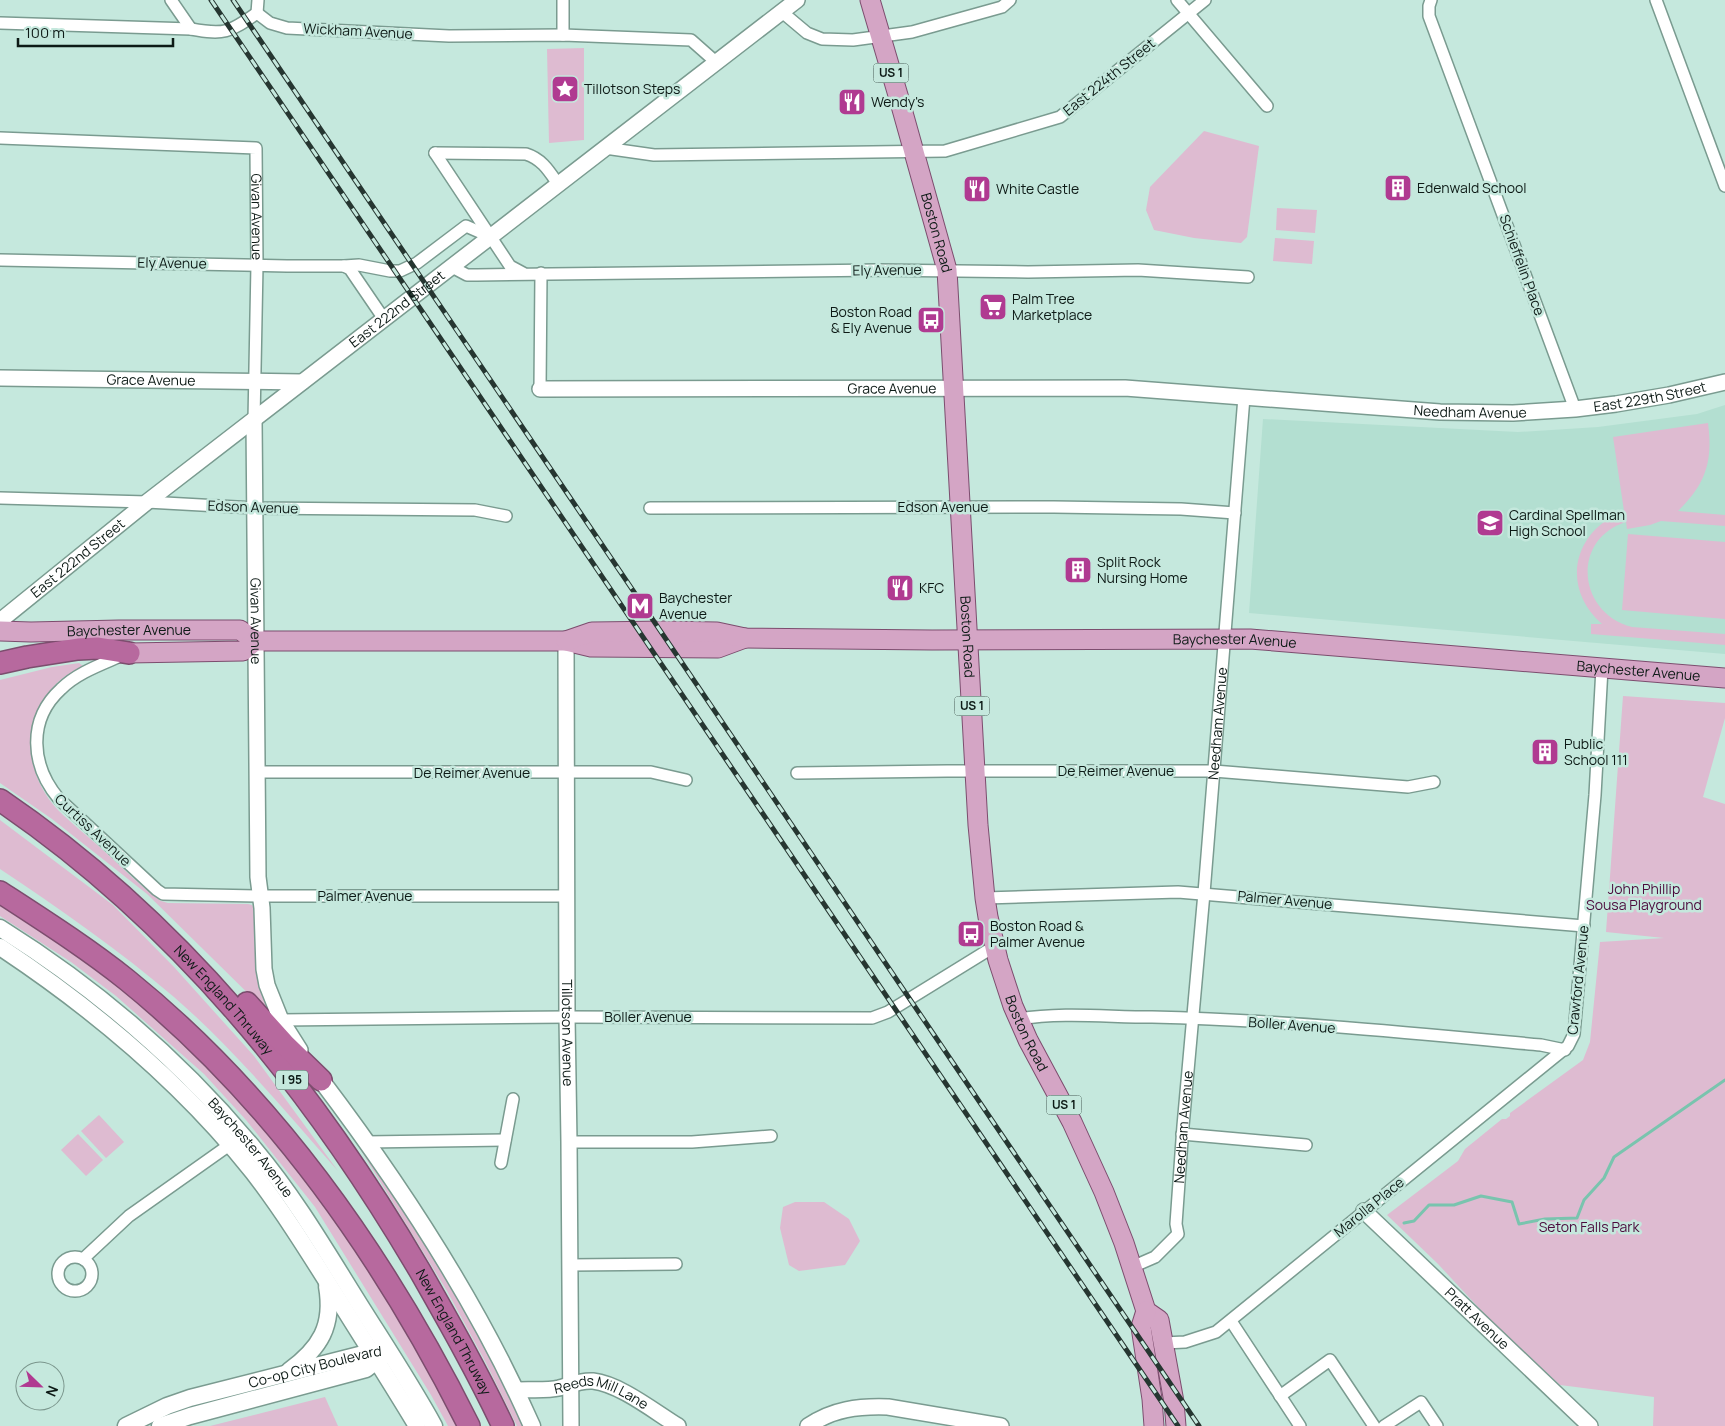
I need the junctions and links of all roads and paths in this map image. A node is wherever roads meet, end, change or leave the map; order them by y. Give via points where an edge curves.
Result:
1 (171, 0) edge
2 (258, 0) edge
3 (563, 0) edge
4 (797, 0) edge
5 (870, 0) edge
6 (1010, 0) edge
7 (1177, 0) edge
8 (1206, 0) edge
9 (1656, 0) edge
10 (1430, 4) edge
11 (782, 12) junction
12 (257, 13) junction
13 (1188, 14) junction
14 (0, 23) edge
15 (191, 29) junction
16 (563, 35) junction
17 (880, 36) junction
18 (717, 63) junction
19 (1267, 106) dead end
20 (0, 138) edge
21 (605, 148) junction
22 (914, 151) junction
23 (558, 184) junction
24 (1725, 186) edge
25 (491, 236) junction
26 (0, 260) edge
27 (257, 265) junction
28 (344, 266) junction
29 (452, 267) junction
30 (947, 270) junction
31 (541, 273) junction
32 (526, 274) junction
33 (1248, 277) dead end
34 (384, 319) junction
35 (0, 378) edge
36 (302, 382) junction
37 (1725, 382) edge
38 (254, 383) junction
39 (954, 388) junction
40 (540, 389) joint
41 (1244, 397) junction
42 (1575, 409) junction
43 (254, 420) junction
44 (0, 498) edge
45 (147, 502) junction
46 (961, 506) junction
47 (256, 508) junction
48 (650, 508) dead end
49 (1235, 513) junction
50 (506, 516) dead end
51 (0, 620) edge
52 (0, 630) edge
53 (1225, 638) junction
54 (968, 640) junction
55 (255, 641) junction
56 (566, 641) junction
57 (129, 653) junction
58 (0, 663) edge
59 (1602, 668) junction
60 (1725, 678) edge
61 (1214, 770) junction
62 (257, 772) junction
63 (976, 772) junction
64 (566, 773) junction
65 (797, 773) dead end
66 (686, 780) dead end
67 (1434, 782) dead end
68 (0, 800) edge
69 (0, 892) edge
70 (163, 894) joint
71 (1204, 894) junction
72 (122, 896) junction
73 (260, 896) junction
74 (566, 896) junction
75 (985, 898) junction
76 (1584, 926) junction
77 (0, 928) edge
78 (995, 946) junction
79 (0, 947) edge
80 (567, 1017) junction
81 (1192, 1018) junction
82 (1019, 1019) junction
83 (281, 1020) junction
84 (1565, 1050) junction
85 (321, 1080) junction
86 (513, 1099) dead end
87 (1182, 1134) junction
88 (771, 1136) dead end
89 (505, 1140) junction
90 (236, 1141) junction
91 (367, 1142) junction
92 (569, 1142) junction
93 (1306, 1145) dead end
94 (501, 1163) dead end
95 (1364, 1211) junction
96 (83, 1259) dead end
97 (676, 1264) dead end
98 (570, 1265) junction
99 (1132, 1267) junction
100 (325, 1278) junction
101 (1146, 1311) junction
102 (1230, 1321) junction
103 (1164, 1343) junction
104 (379, 1355) junction
105 (285, 1374) junction
106 (571, 1384) junction
107 (516, 1390) junction
108 (1280, 1396) junction
109 (166, 1418) edge
110 (126, 1426) edge
111 (417, 1426) edge
112 (434, 1426) edge
113 (469, 1426) edge
114 (503, 1426) edge
115 (532, 1426) edge
116 (571, 1426) edge
117 (678, 1426) edge
118 (808, 1426) edge
119 (1001, 1426) edge
120 (1154, 1426) edge
121 (1176, 1426) edge
122 (1300, 1426) edge
123 (1374, 1426) edge
124 (1384, 1426) edge
125 (1437, 1426) edge
126 (1590, 1426) edge

1 - 15 street
2 - 12 street
3 - 16 street
4 - 11 street, East 222nd Street
5 - 17 main road, Boston Road / US 1
6 - 17 street via 1002,7 912,32
7 - 13 street
8 - 13 street, East 224th Street
9 - 24 street
10 - 42 street, Schieffelin Place via 1429,16
11 - 17 street via 807,33 822,39 853,40
11 - 18 street, East 222nd Street
12 - 15 street via 235,29 214,33
12 - 16 street, Wickham Avenue via 270,23 287,28 449,36
13 - 19 street
13 - 22 street, East 224th Street via 1060,117 945,150
14 - 15 street
16 - 18 street, Wickham Avenue via 691,40
17 - 22 main road, Boston Road / US 1
18 - 21 street, East 222nd Street
20 - 27 street, Givan Avenue via 256,148
21 - 22 street, East 224th Street via 654,155
21 - 23 street, East 222nd Street
22 - 30 main road, Boston Road / US 1
23 - 25 street, East 222nd Street
23 - 25 street via 547,167 536,157 526,154 435,153
25 - 28 street, Ely Avenue via 466,226 417,263 400,271
25 - 29 street, East 222nd Street
25 - 32 street via 510,266
26 - 27 street, Ely Avenue
27 - 28 street, Ely Avenue
27 - 38 street, Givan Avenue
28 - 34 street via 350,269
29 - 32 street, Ely Avenue via 467,274
29 - 34 street, East 222nd Street
30 - 31 street, Ely Avenue
30 - 33 street, Ely Avenue via 1138,270
30 - 39 main road, Boston Road / US 1
31 - 32 street, Ely Avenue
31 - 40 street
34 - 36 street, East 222nd Street
35 - 38 street, Grace Avenue
36 - 38 street, Grace Avenue
36 - 43 street, East 222nd Street
37 - 42 street, East 229th Street via 1669,395
38 - 43 street, Givan Avenue
39 - 40 street, Grace Avenue
39 - 41 street, Grace Avenue via 1125,388
39 - 46 main road, Boston Road / US 1
41 - 42 street, Needham Avenue via 1460,413
41 - 49 street, Needham Avenue
43 - 45 street, East 222nd Street
43 - 47 street, Givan Avenue
44 - 45 street, Edson Avenue
45 - 47 street, Edson Avenue
45 - 51 street, East 222nd Street
46 - 48 street, Edson Avenue
46 - 49 street, Edson Avenue via 1172,508
46 - 54 main road, Boston Road / US 1
47 - 50 street, Edson Avenue via 475,510
47 - 55 street, Givan Avenue
49 - 53 street, Needham Avenue
52 - 55 main road, Baychester Avenue via 240,630
53 - 54 main road, Baychester Avenue
53 - 59 main road, Baychester Avenue
53 - 61 street, Needham Avenue
54 - 56 main road, Baychester Avenue via 745,638 717,632 657,631 592,632
54 - 63 main road, Boston Road / US 1
55 - 56 main road, Baychester Avenue
55 - 57 main road, Baychester Avenue via 242,651
55 - 62 street, Givan Avenue
56 - 64 street, Tillotson Avenue
57 - 58 highway via 98,648 78,649
57 - 70 street, Curtiss Avenue via 86,671 60,689 41,717 37,750 46,782 59,799
59 - 60 main road, Baychester Avenue
59 - 76 street, Crawford Avenue
61 - 63 street, De Reimer Avenue
61 - 67 street, De Reimer Avenue via 1408,787
61 - 71 street, Needham Avenue
62 - 64 street, De Reimer Avenue
62 - 73 street, Givan Avenue
63 - 65 street, De Reimer Avenue
63 - 75 main road, Boston Road / US 1
64 - 66 street, De Reimer Avenue via 651,772
64 - 74 street, Tillotson Avenue
68 - 72 highway, New England Thruway / I 95 via 63,846
69 - 113 highway via 128,981 199,1043 264,1112 312,1172 366,1249 425,1344
70 - 73 street, Palmer Avenue
71 - 75 street, Palmer Avenue
71 - 76 street, Palmer Avenue
71 - 81 street, Needham Avenue
72 - 85 highway via 162,919
72 - 114 highway, New England Thruway / I 95 via 164,933 229,1002 316,1113 406,1247
73 - 74 street, Palmer Avenue
73 - 83 street, Givan Avenue via 265,977
74 - 80 street, Tillotson Avenue
75 - 78 main road, Boston Road / US 1
76 - 84 street, Crawford Avenue via 1574,1034
77 - 90 main road, Baychester Avenue via 67,973 125,1019 180,1069
78 - 80 street, Boller Avenue via 888,1012 872,1018
78 - 82 main road, Boston Road / US 1
79 - 90 main road, Baychester Avenue via 77,1000 135,1048
80 - 83 street, Boller Avenue
80 - 92 street, Tillotson Avenue
81 - 82 street, Boller Avenue via 1041,1015
81 - 84 street, Boller Avenue via 1386,1031
81 - 87 street, Needham Avenue
82 - 99 main road, Boston Road / US 1 via 1096,1174
83 - 85 street, Givan Avenue
84 - 95 street, Marolla Place
85 - 91 main road, New England Thruway
86 - 89 street
87 - 93 street
87 - 99 street, Needham Avenue via 1178,1234 1155,1257
88 - 92 street via 692,1142
89 - 91 street
89 - 94 street
90 - 96 street via 129,1216
90 - 100 main road, Baychester Avenue
90 - 104 main road, Baychester Avenue via 270,1169 303,1215
91 - 107 main road, New England Thruway via 445,1263
92 - 98 street, Tillotson Avenue
95 - 102 street, Marolla Place
95 - 126 street, Pratt Avenue
97 - 98 street
98 - 106 street, Tillotson Avenue
99 - 101 main road, Boston Road / US 1
100 - 104 main road, Baychester Avenue
100 - 105 main road via 330,1304 325,1330 319,1343
101 - 103 main road, Boston Road / US 1 via 1159,1320
101 - 120 main road, Boston Road / US 1 via 1141,1327
102 - 103 street, Marolla Place via 1199,1339
102 - 108 street
103 - 121 main road, Boston Road / US 1
104 - 105 main road, Co-op City Boulevard
104 - 109 main road, Co-op City Boulevard via 366,1369
104 - 111 main road, Baychester Avenue
104 - 112 main road, Baychester Avenue
105 - 109 main road, Co-op City Boulevard via 190,1398
106 - 107 street, Reeds Mill Lane
106 - 116 street, Tillotson Avenue
106 - 117 street, Reeds Mill Lane via 590,1381 610,1385
107 - 115 main road, New England Thruway
108 - 122 street
108 - 123 street via 1330,1360
109 - 110 main road, Co-op City Boulevard
118 - 119 street via 854,1407 888,1407
124 - 125 street via 1421,1402

